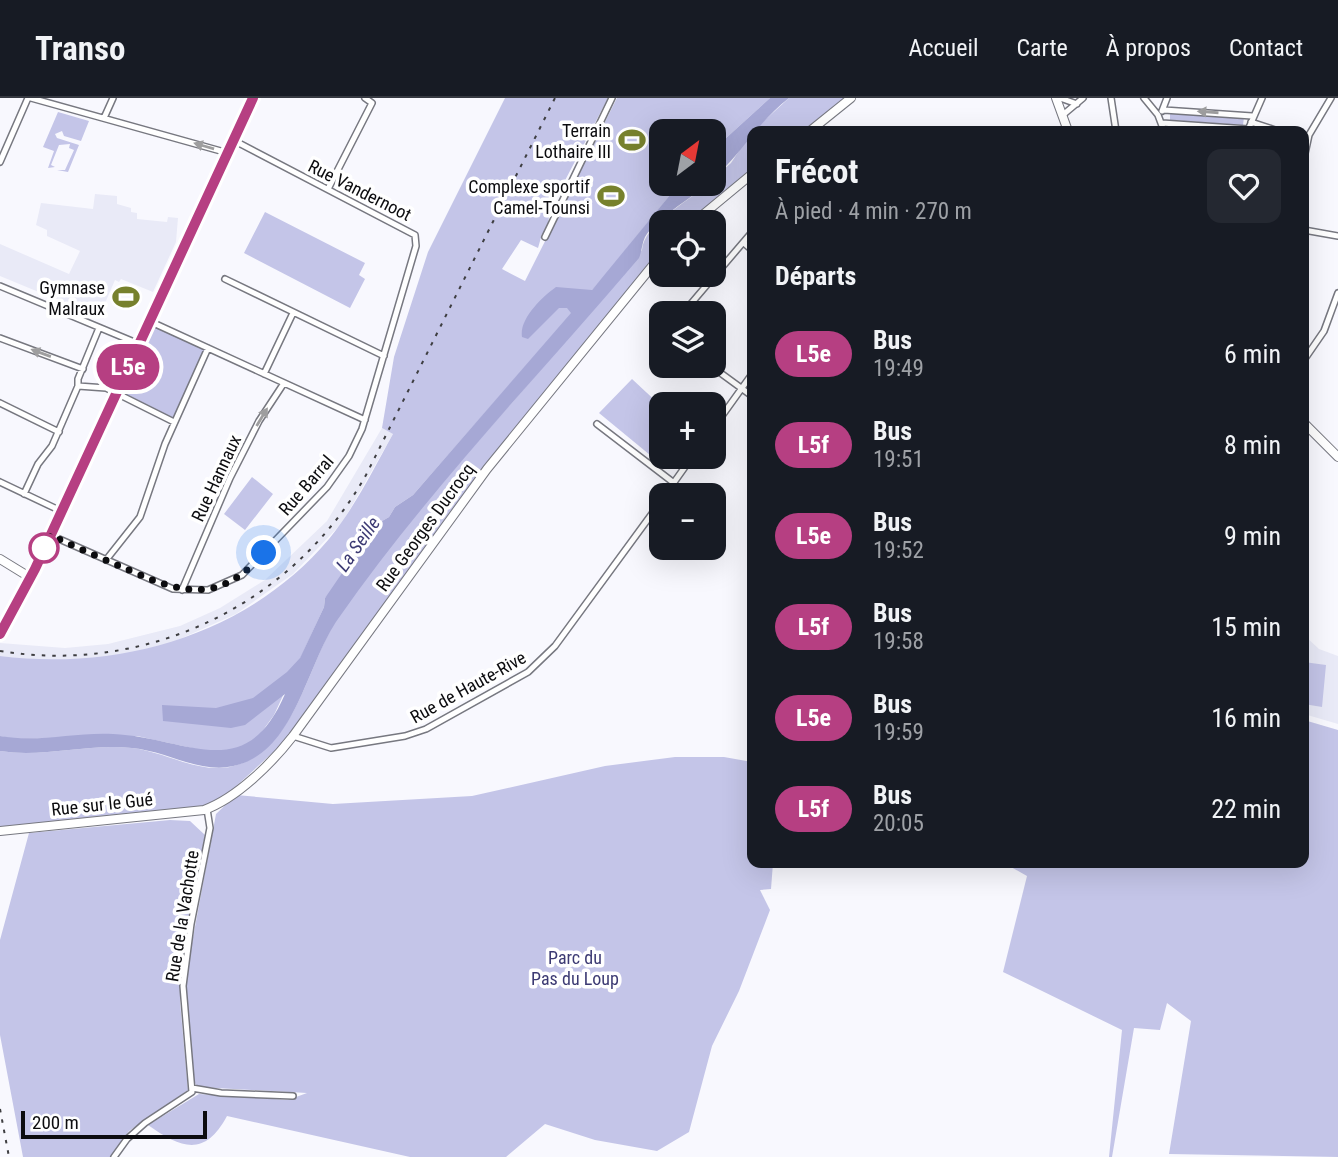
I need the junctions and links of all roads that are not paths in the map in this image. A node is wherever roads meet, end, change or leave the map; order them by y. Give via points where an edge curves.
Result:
1 (29, 98) edge
2 (113, 98) edge
3 (253, 98) edge
4 (365, 98) edge
5 (612, 98) edge
6 (852, 98) edge
7 (1058, 98) edge
8 (1083, 98) edge
9 (1111, 98) edge
10 (1143, 98) edge
11 (1167, 98) edge
12 (1262, 98) edge
13 (1331, 98) edge
14 (373, 100) edge
15 (1076, 104) junction
16 (1164, 110) junction
17 (1064, 114) junction
18 (1158, 114) junction
19 (104, 118) junction
20 (1252, 119) junction
21 (1162, 123) junction
22 (816, 126) edge
23 (1067, 126) edge
24 (1115, 126) edge
25 (1163, 126) edge
26 (1199, 126) edge
27 (1249, 126) edge
28 (1267, 126) edge
29 (1309, 136) edge
30 (233, 140) junction
31 (228, 153) junction
32 (0, 162) edge
33 (747, 178) edge
34 (328, 189) junction
35 (708, 210) edge
36 (1309, 231) edge
37 (1338, 236) edge
38 (545, 237) dead end
39 (747, 239) edge
40 (744, 243) junction
41 (747, 246) edge
42 (649, 270) edge
43 (225, 279) dead end
44 (0, 286) edge
45 (1338, 293) edge
46 (693, 301) edge
47 (293, 313) junction
48 (149, 321) junction
49 (99, 328) junction
50 (0, 338) edge
51 (139, 344) junction
52 (208, 348) junction
53 (1309, 353) edge
54 (384, 356) junction
55 (83, 369) junction
56 (264, 374) junction
57 (726, 377) edge
58 (747, 380) edge
59 (284, 383) junction
60 (78, 386) junction
61 (742, 388) junction
62 (747, 392) edge
63 (116, 394) junction
64 (0, 403) edge
65 (726, 410) edge
66 (365, 420) junction
67 (174, 422) junction
68 (597, 424) dead end
69 (1309, 429) edge
70 (59, 432) junction
71 (1338, 457) edge
72 (684, 469) edge
73 (0, 482) edge
74 (674, 483) joint
75 (24, 494) junction
76 (61, 511) junction
77 (649, 518) edge
78 (50, 535) junction
79 (0, 559) edge
80 (106, 560) junction
81 (31, 578) junction
82 (182, 590) junction
83 (0, 634) edge
84 (293, 736) junction
85 (207, 809) junction
86 (0, 831) edge
87 (192, 1088) junction
88 (293, 1096) dead end
89 (114, 1157) edge

1 - 19 street
1 - 32 street
2 - 19 street
3 - 30 street
4 - 14 street
5 - 38 street
6 - 22 street
7 - 15 street
7 - 17 street
8 - 15 street
9 - 24 street
10 - 18 street
11 - 16 street
12 - 20 street
13 - 29 street
14 - 34 street
15 - 17 street
16 - 18 street
20 -> 16 street
17 - 23 street
18 - 21 street
31 -> 19 street
20 - 27 street
20 - 28 street
21 - 25 street
21 - 26 street
30 - 31 street
30 - 34 street, Rue Vandernoot
31 - 48 street
33 - 35 street
34 - 54 street, Rue Vandernoot via 411,232 417,240
36 - 37 street
39 - 40 street
40 - 41 street
40 - 46 street
42 - 84 street, Rue Georges Ducrocq via 487,470
43 - 47 street
44 - 49 street
45 - 53 street via 1324,331
47 - 54 street
47 - 56 street
48 - 51 street
48 - 52 street
49 - 51 street
49 - 55 street
55 -> 50 street
51 - 63 street
52 - 56 street
52 - 67 street
54 - 66 street, Rue Vandernoot
55 - 60 street
56 - 59 street
57 - 61 street
58 - 61 street
59 - 66 street
82 -> 59 street, Rue Hannaux via 230,478
60 - 63 street via 106,388
60 - 70 street
61 - 62 street
61 - 65 street
63 - 67 street
63 - 76 street
64 - 70 street
66 - 82 street, Rue Barral via 340,472 254,564 221,586
67 - 80 street via 140,517
68 - 74 street
69 - 71 street
70 - 75 street
72 - 74 street
73 - 75 street
75 - 76 street
76 - 78 street
77 - 84 street, Rue de Haute-Rive via 555,646 528,672 405,736 331,748
78 - 80 street
78 - 81 street
79 - 81 street
80 - 82 street
81 - 83 street
84 - 85 street, Rue Georges Ducrocq via 250,779
85 - 86 street, Rue sur le Gué
85 - 87 street, Rue de la Vachotte via 210,828 183,986
87 - 88 street
87 - 89 street via 190,1095 135,1131

